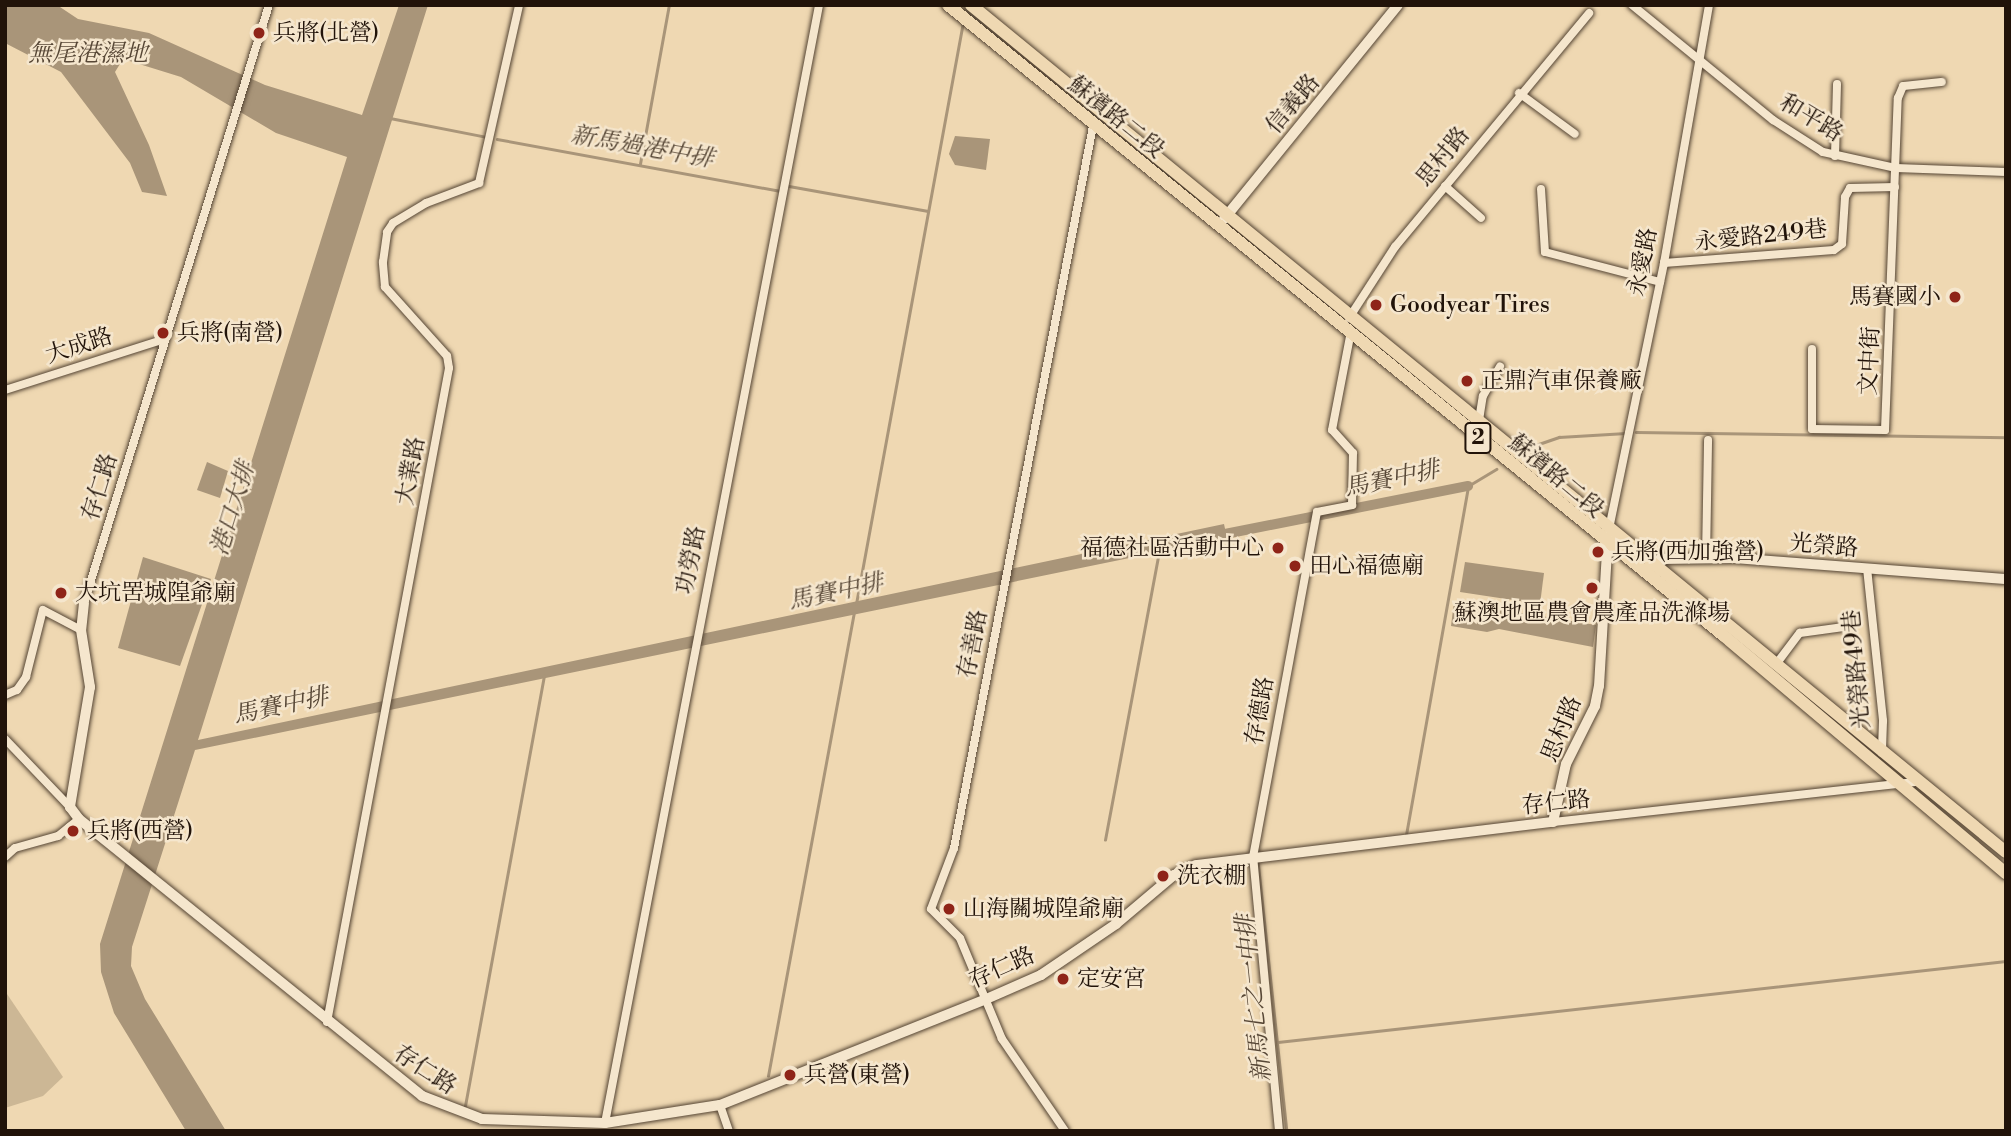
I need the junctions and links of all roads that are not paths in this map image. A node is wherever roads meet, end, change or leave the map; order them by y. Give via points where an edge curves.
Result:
1 (269, 5) edge
2 (519, 5) edge
3 (819, 5) edge
4 (948, 5) edge
5 (971, 5) edge
6 (1398, 5) edge
7 (1632, 5) edge
8 (1709, 5) edge
9 (1589, 13) dead end
10 (1699, 59) junction
11 (1941, 82) dead end
12 (1837, 84) dead end
13 (1519, 93) junction
14 (1093, 125) junction
15 (1575, 134) dead end
16 (1835, 156) junction
17 (1896, 168) junction
18 (2006, 172) edge
19 (1444, 186) junction
20 (1895, 187) junction
21 (1541, 189) dead end
22 (1227, 214) junction
23 (1481, 218) dead end
24 (1218, 226) junction
25 (1664, 263) junction
26 (1660, 282) junction
27 (1349, 315) junction
28 (1351, 337) junction
29 (165, 339) junction
30 (1812, 349) dead end
31 (1500, 367) dead end
32 (5, 390) edge
33 (1479, 420) junction
34 (1708, 440) dead end
35 (1610, 524) junction
36 (1606, 545) junction
37 (1706, 558) junction
38 (1655, 563) junction
39 (1867, 568) junction
40 (1646, 575) junction
41 (2006, 579) edge
42 (84, 603) joint
43 (1844, 627) dead end
44 (81, 630) junction
45 (1728, 630) junction
46 (1777, 663) junction
47 (5, 695) edge
48 (5, 739) edge
49 (1882, 752) junction
50 (1877, 765) junction
51 (1918, 782) junction
52 (1897, 784) junction
53 (70, 807) junction
54 (79, 819) junction
55 (1553, 822) junction
56 (2006, 852) edge
57 (5, 857) edge
58 (1253, 857) junction
59 (2006, 873) edge
60 (984, 1000) junction
61 (327, 1023) junction
62 (720, 1105) junction
63 (605, 1123) junction
64 (729, 1131) edge
65 (1065, 1131) edge
66 (1279, 1131) edge

1 - 29 street, 存仁路
2 - 61 street, 大業路 via 479,183 426,203 393,223 387,232 385,287 447,356 449,368
3 - 63 street, 功勞路
4 - 14 main road, 蘇濱路二段 / 2
5 - 22 main road, 蘇濱路二段 / 2
6 - 22 street, 信義路
7 - 10 street, 和平路
8 - 10 street, 永愛路
9 - 13 street, 思村路
10 - 16 street, 和平路 via 1773,120
10 - 25 street, 永愛路
11 - 17 street, 文中街 via 1903,86 1898,98
12 - 16 street
13 - 15 street
13 - 19 street, 思村路
14 - 24 main road, 蘇濱路二段 / 2
14 - 60 street, 存善路 via 954,848 931,909 960,938
16 - 17 street, 和平路
17 - 18 street, 和平路
17 - 20 street, 文中街
19 - 23 street
19 - 27 street, 思村路
20 - 25 street, 永愛路249巷 via 1850,188 1845,197 1842,244 1834,250
20 - 30 street, 文中街 via 1885,430 1812,429
21 - 26 street via 1545,252
22 - 24 street, 信義路
22 - 27 main road, 蘇濱路二段 / 2
24 - 28 main road, 蘇濱路二段 / 2
25 - 26 street, 永愛路
26 - 35 street, 永愛路
27 - 28 street
27 - 33 main road, 蘇濱路二段 / 2
28 - 36 main road, 蘇濱路二段 / 2
28 - 58 street, 存德路 via 1332,430 1353,453 1352,505 1317,512
29 - 32 street, 大成路
29 - 42 street, 存仁路
31 - 33 street via 1483,397
33 - 35 main road, 蘇濱路二段 / 2
34 - 37 street
35 - 36 street, 思村路
35 - 38 main road, 蘇濱路二段 / 2
36 - 40 main road, 蘇濱路二段 / 2
36 - 55 street, 思村路 via 1599,686 1595,706 1566,764
37 - 38 street, 光榮路
37 - 39 street, 光榮路
38 - 40 street
38 - 45 main road, 蘇濱路二段 / 2
39 - 41 street, 光榮路
39 - 49 street, 光榮路49巷
40 - 45 main road, 蘇濱路二段 / 2
42 - 44 street, 存仁路
43 - 46 street via 1800,633
44 - 47 street via 43,610 26,677 17,690
44 - 53 street, 存仁路 via 90,687
45 - 46 main road, 蘇濱路二段 / 2
45 - 50 main road, 蘇濱路二段 / 2
46 - 49 main road, 蘇濱路二段 / 2
48 - 53 street
49 - 50 street, 光榮路49巷
49 - 51 main road, 蘇濱路二段 / 2
50 - 52 main road, 蘇濱路二段 / 2
51 - 52 street, 存仁路
51 - 56 main road, 蘇濱路二段 / 2
52 - 55 street, 存仁路
52 - 59 main road, 蘇濱路二段 / 2
53 - 54 street
54 - 57 street via 58,835 15,848
54 - 61 street, 存仁路
55 - 58 street, 存仁路
58 - 60 street, 存仁路 via 1196,865 1174,875 1116,924 1041,975
58 - 66 street, 存德路
60 - 62 street, 存仁路
60 - 65 street, 存善路 via 1002,1039
61 - 63 street, 存仁路 via 422,1096 458,1114 531,1124
62 - 63 street, 存仁路
62 - 64 street

